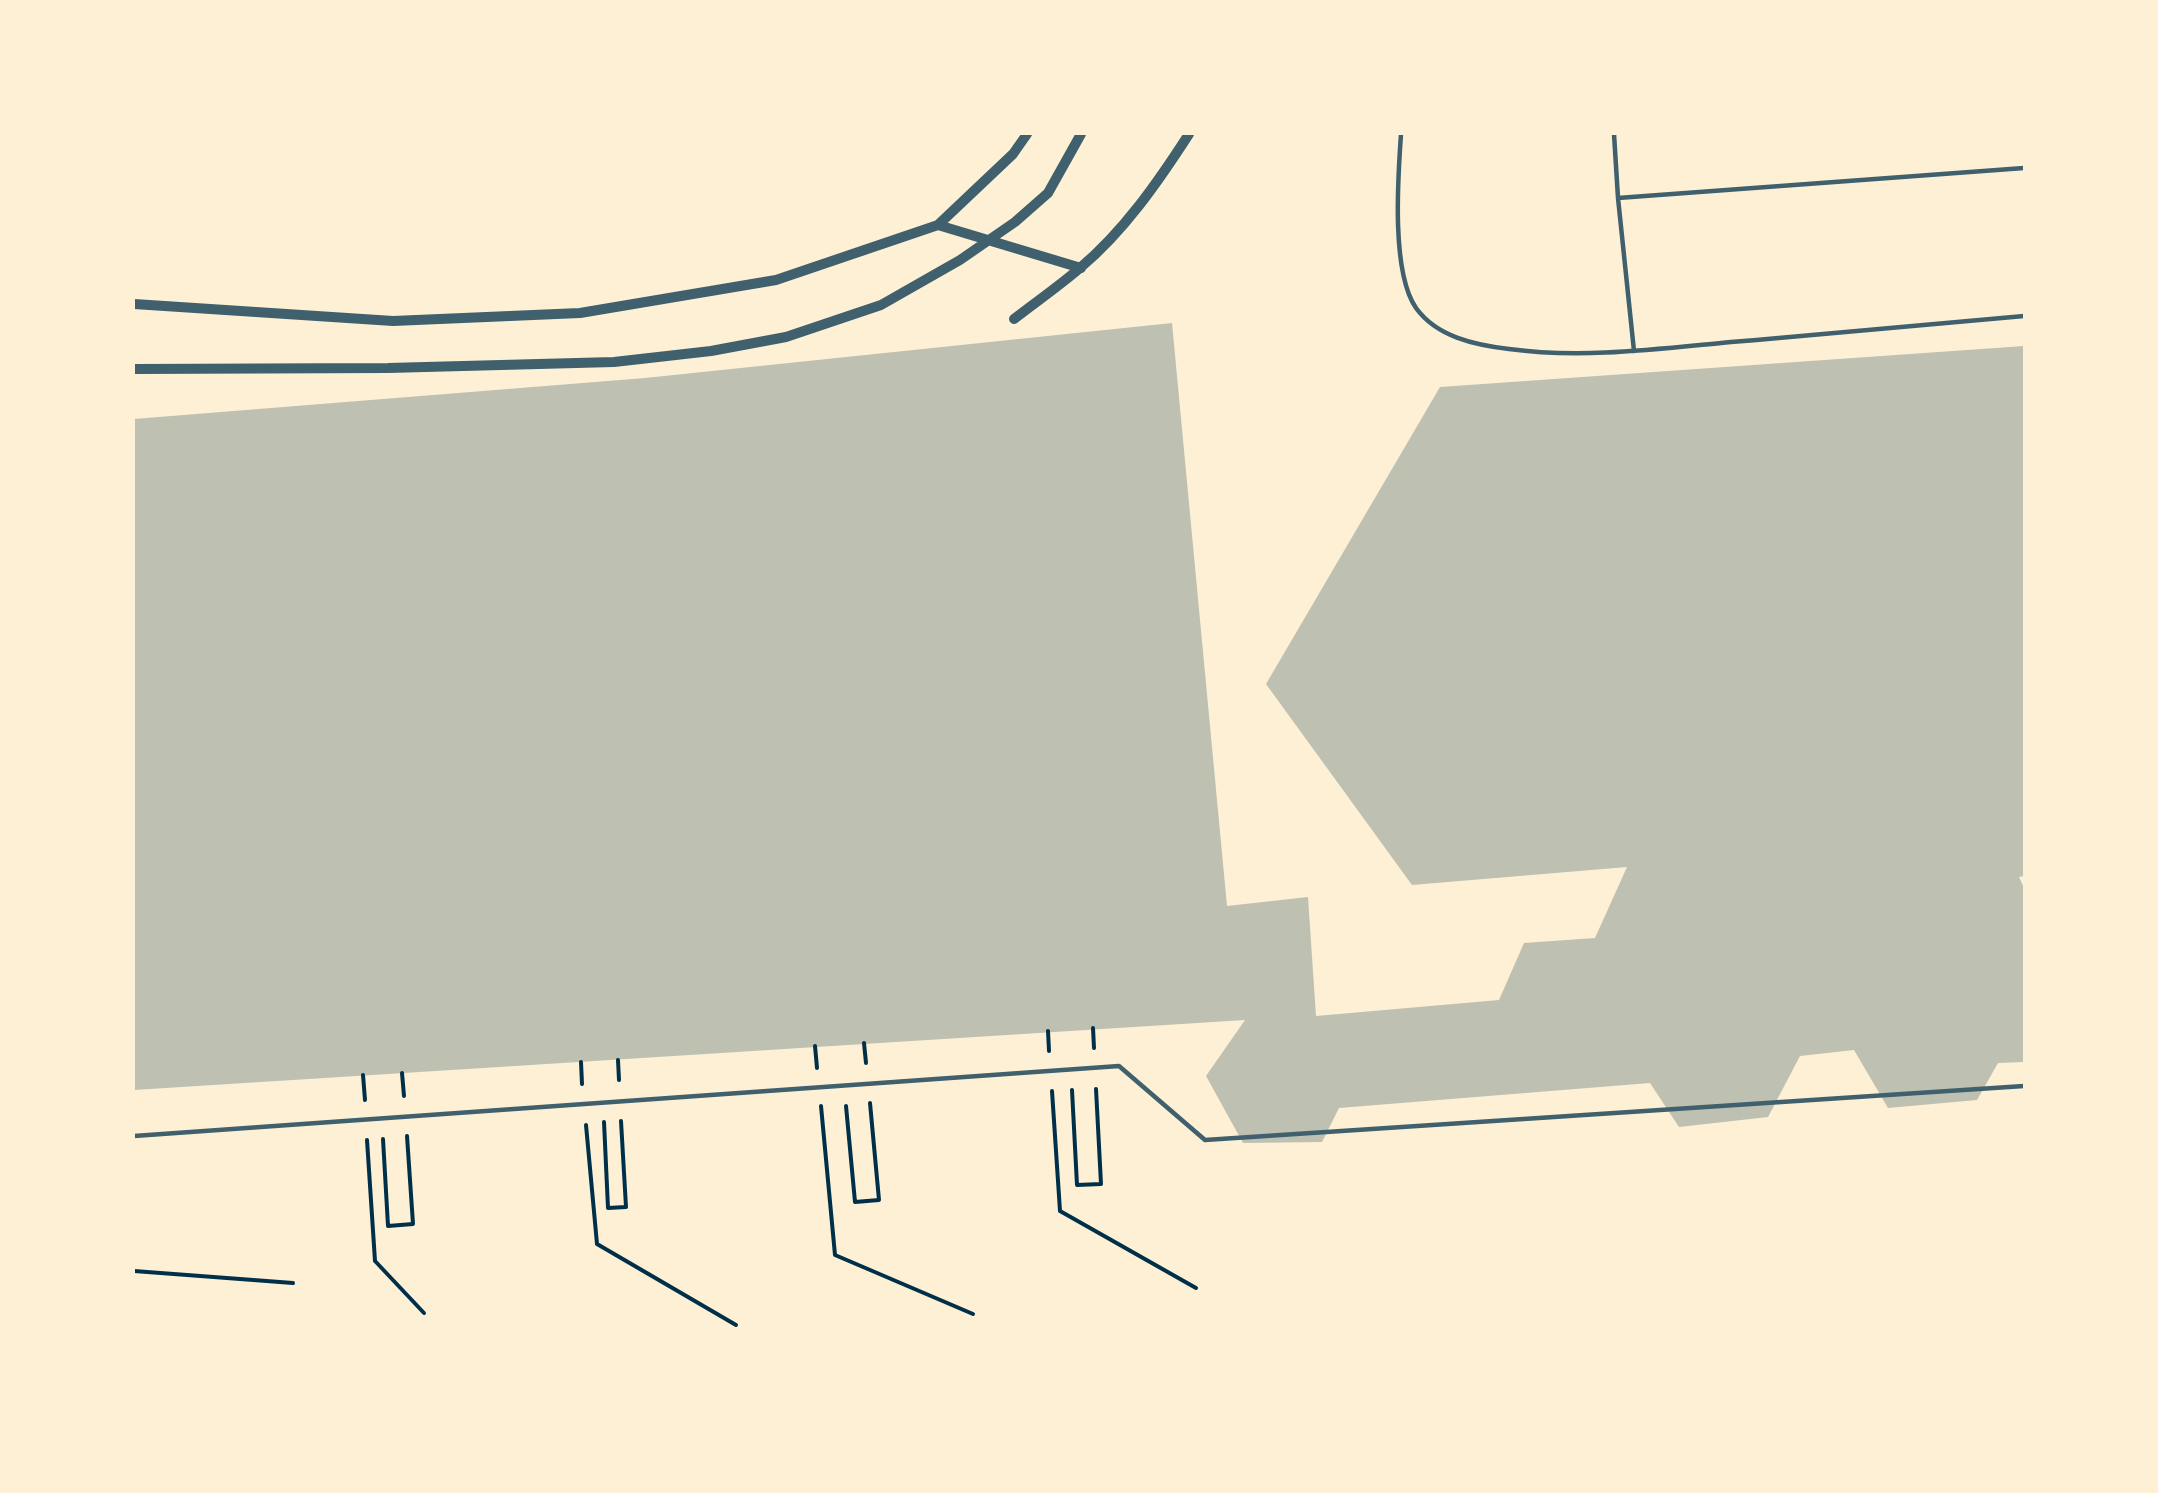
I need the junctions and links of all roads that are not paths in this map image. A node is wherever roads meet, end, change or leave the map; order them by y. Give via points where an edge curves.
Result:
1 (1027, 134) edge
2 (1081, 134) edge
3 (1189, 134) edge
4 (1401, 134) edge
5 (1614, 134) edge
6 (2025, 168) edge
7 (1618, 198) junction
8 (938, 225) junction
9 (1081, 268) junction
10 (134, 304) edge
11 (2025, 316) edge
12 (1014, 319) dead end
13 (1634, 351) junction
14 (134, 369) edge
15 (2025, 1086) edge
16 (134, 1136) edge

1 - 8 street via 1012,154
2 - 14 street via 1048,193 1015,222 960,260 881,305 786,337 711,351 614,362
3 - 9 street via 1155,185
4 - 13 lane via 1399,237 1406,286 1416,308 1435,327 1456,338 1509,349 1563,353
5 - 7 lane
6 - 7 lane
7 - 13 lane
8 - 9 street
8 - 10 street via 776,280 580,313 393,321
9 - 12 street
11 - 13 lane
15 - 16 lane via 1205,1140 1119,1066

